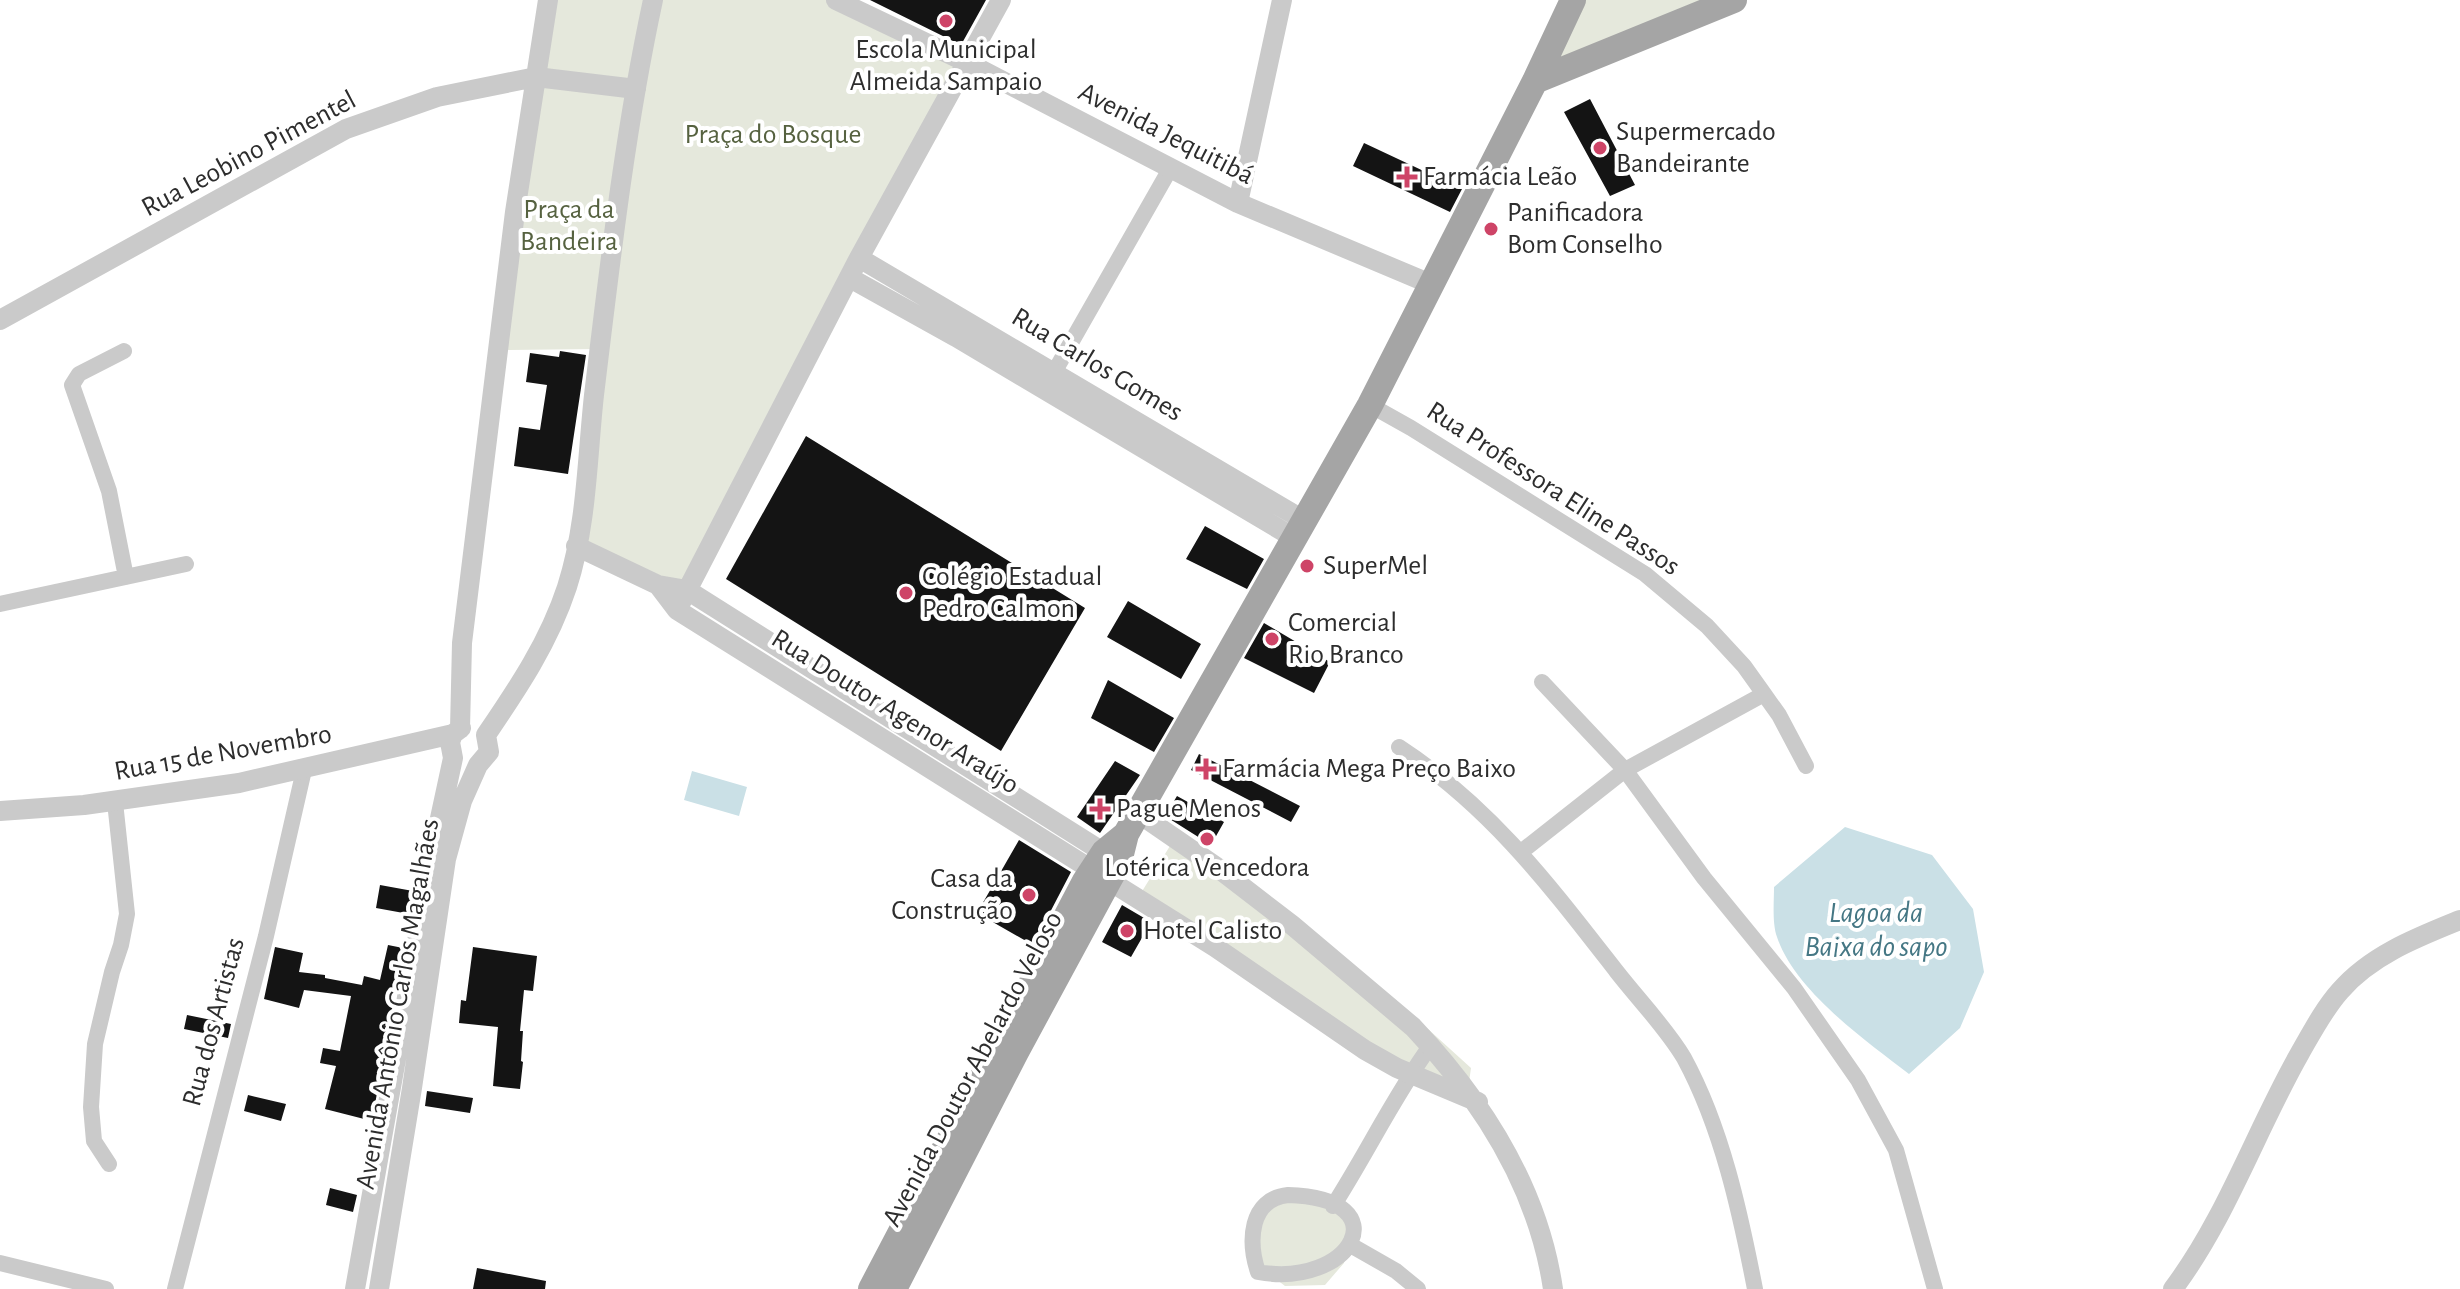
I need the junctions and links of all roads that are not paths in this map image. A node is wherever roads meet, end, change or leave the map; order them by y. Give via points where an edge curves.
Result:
1 (548, 0) edge
2 (653, 0) edge
3 (836, 0) edge
4 (1001, 0) edge
5 (1282, 0) edge
6 (1573, 0) edge
7 (1734, 0) edge
8 (966, 62) junction
9 (536, 77) junction
10 (1535, 81) junction
11 (636, 89) junction
12 (1170, 169) junction
13 (1238, 203) junction
14 (859, 258) junction
15 (850, 278) junction
16 (1433, 285) junction
17 (0, 320) edge
18 (961, 328) junction
19 (124, 351) dead end
20 (1054, 372) junction
21 (1043, 390) junction
22 (1370, 405) junction
23 (1239, 494) junction
24 (1300, 530) junction
25 (576, 546) junction
26 (186, 564) dead end
27 (126, 577) junction
28 (658, 585) junction
29 (687, 590) junction
30 (0, 604) edge
31 (677, 610) junction
32 (1542, 682) dead end
33 (1764, 694) junction
34 (456, 732) junction
35 (486, 735) junction
36 (1399, 747) dead end
37 (453, 758) junction
38 (478, 765) junction
39 (1806, 766) dead end
40 (304, 770) junction
41 (1625, 770) junction
42 (115, 802) junction
43 (0, 811) edge
44 (1132, 823) junction
45 (1521, 852) junction
46 (1106, 866) junction
47 (2460, 920) edge
48 (413, 1022) junction
49 (1431, 1045) junction
50 (1008, 1047) junction
51 (1411, 1074) junction
52 (1478, 1102) junction
53 (109, 1164) dead end
54 (1333, 1206) junction
55 (1354, 1247) junction
56 (360, 1258) junction
57 (383, 1262) junction
58 (0, 1263) edge
59 (1338, 1277) dead end
60 (1257, 1281) edge
61 (1317, 1285) dead end
62 (106, 1289) edge
63 (175, 1289) edge
64 (355, 1289) edge
65 (379, 1289) edge
66 (871, 1289) edge
67 (894, 1289) edge
68 (1418, 1289) edge
69 (1553, 1289) edge
70 (1755, 1289) edge
71 (1935, 1289) edge
72 (2173, 1289) edge

1 - 9 street
2 - 11 street
3 - 8 street, Avenida Jequitibá
4 - 8 street
5 - 13 street
6 - 10 main road
7 - 10 main road
8 - 12 street, Avenida Jequitibá
8 - 14 street
9 - 11 street, Rua Leobino Pimentel
9 - 17 street, Rua Leobino Pimentel via 437,97 346,129
9 - 34 street via 462,643
10 - 16 main road
11 - 25 street
12 - 13 street, Avenida Jequitibá
12 - 20 street
13 - 16 street, Avenida Jequitibá
14 - 15 street
14 - 18 street, Rua Carlos Gomes
15 - 18 street, Rua Carlos Gomes
15 - 29 street
16 - 22 main road
18 - 20 street, Rua Carlos Gomes
18 - 21 street, Rua Carlos Gomes
19 - 27 street via 79,374 72,385 109,491
20 - 21 street
20 - 23 street, Rua Carlos Gomes
21 - 23 street, Rua Carlos Gomes
22 - 24 main road
22 - 33 street, Rua Professora Eline Passos via 1645,574 1707,626
23 - 24 street, Rua Carlos Gomes
24 - 44 main road
25 - 28 street, Rua Doutor Agenor Araújo
25 - 35 street via 555,620 525,679
26 - 27 street
27 - 30 street
28 - 29 street, Rua Doutor Agenor Araújo
28 - 31 street, Rua Doutor Agenor Araújo
29 - 31 street
29 - 46 street, Rua Doutor Agenor Araújo
31 - 46 street, Rua Doutor Agenor Araújo
32 - 41 street
33 - 39 street, Rua Professora Eline Passos
33 - 41 street
34 - 35 street via 474,727
34 - 37 street via 450,742
34 - 40 street, Rua 15 de Novembro
35 - 38 street, Avenida Antônio Carlos Magalhães via 489,752
36 - 45 street via 1466,796
37 - 38 street via 464,766
37 - 48 street via 434,846
38 - 48 street, Avenida Antônio Carlos Magalhães via 446,859
40 - 42 street, Rua 15 de Novembro
40 - 63 street, Rua dos Artistas
41 - 45 street
41 - 71 street via 1794,988 1858,1080 1896,1150
42 - 43 street, Rua 15 de Novembro
42 - 53 street via 127,914 95,1044 91,1107 94,1141
44 - 46 main road
44 - 49 street via 1218,868
45 - 70 street via 1682,1056 1708,1109
46 - 50 main road, Avenida Doutor Abelardo Veloso
46 - 51 street via 1365,1050
47 - 72 street via 2380,957 2341,990 2272,1102 2234,1185
48 - 56 street
48 - 57 street, Avenida Antônio Carlos Magalhães
49 - 51 street
49 - 52 street
50 - 66 main road, Avenida Doutor Abelardo Veloso
50 - 67 main road, Avenida Doutor Abelardo Veloso
51 - 52 street
51 - 54 street
52 - 69 street via 1520,1177 1549,1259
54 - 55 street via 1347,1217
54 - 60 street via 1303,1195 1273,1197 1260,1209 1252,1237
55 - 59 street
55 - 68 street
56 - 57 street
56 - 64 street
57 - 65 street, Avenida Antônio Carlos Magalhães
58 - 62 street
60 - 61 street

